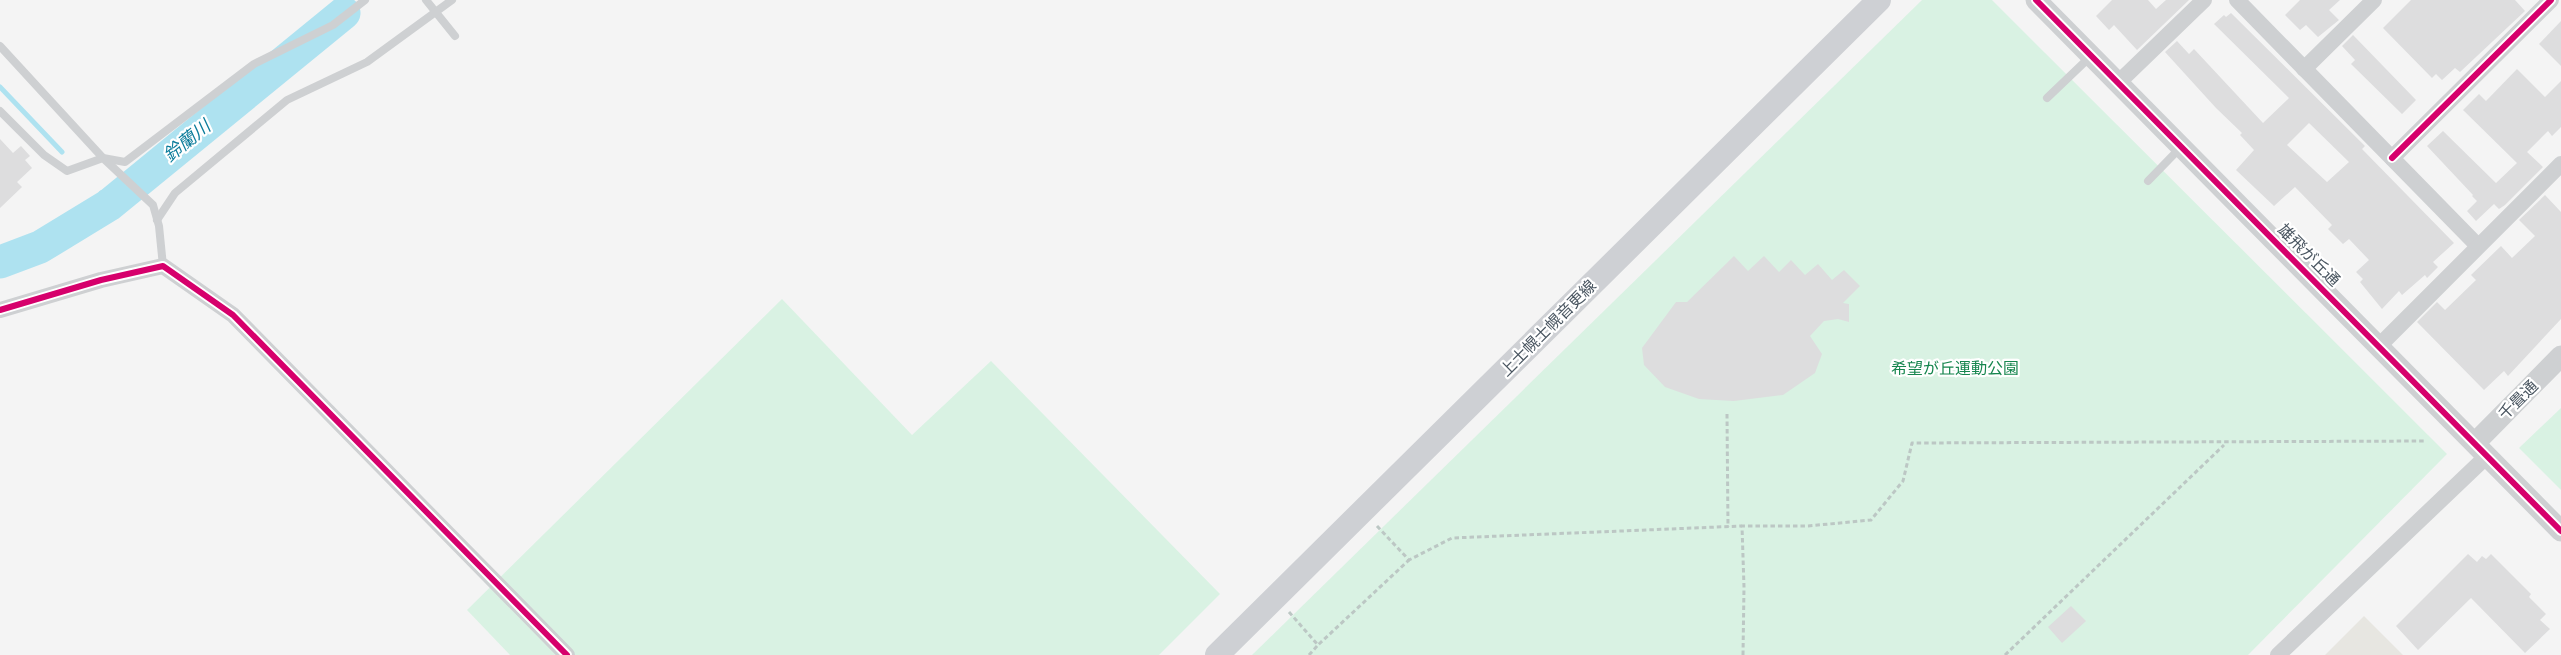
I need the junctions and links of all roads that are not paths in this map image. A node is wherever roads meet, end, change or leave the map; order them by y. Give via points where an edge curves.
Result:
1 (365, 0) edge
2 (426, 0) edge
3 (452, 0) edge
4 (1879, 0) edge
5 (2036, 0) edge
6 (2204, 0) edge
7 (2237, 0) edge
8 (2374, 0) edge
9 (2551, 0) edge
10 (436, 14) junction
11 (455, 36) dead end
12 (0, 46) edge
13 (2092, 55) junction
14 (2304, 69) junction
15 (2119, 82) junction
16 (2047, 98) dead end
17 (0, 111) edge
18 (2182, 146) junction
19 (104, 158) junction
20 (2392, 158) junction
21 (2561, 164) edge
22 (2148, 181) dead end
23 (157, 220) junction
24 (2478, 246) junction
25 (163, 266) junction
26 (0, 310) edge
27 (2379, 346) junction
28 (2561, 356) edge
29 (2481, 450) junction
30 (2561, 531) edge
31 (567, 655) edge
32 (1217, 655) edge
33 (2278, 655) edge

1 - 19 lane via 333,25 254,64 125,162
2 - 10 lane
3 - 10 lane
4 - 32 main road, 上士幌士幌音更線
5 - 13 street, 雄飛が丘通
6 - 15 street
7 - 14 street
8 - 14 street
9 - 20 street
10 - 11 lane
10 - 23 lane via 367,62 287,100 175,194
12 - 19 lane
13 - 15 street, 雄飛が丘通
13 - 16 lane
14 - 20 street
15 - 18 street, 雄飛が丘通
17 - 19 lane via 44,155 67,171
18 - 22 lane
18 - 27 street, 雄飛が丘通
19 - 23 lane via 153,205
20 - 24 street
21 - 24 street
23 - 25 lane
24 - 27 street
25 - 26 street
25 - 31 street via 233,315
27 - 29 street, 雄飛が丘通
28 - 29 street, 千畳通
29 - 30 street, 雄飛が丘通
29 - 33 street

